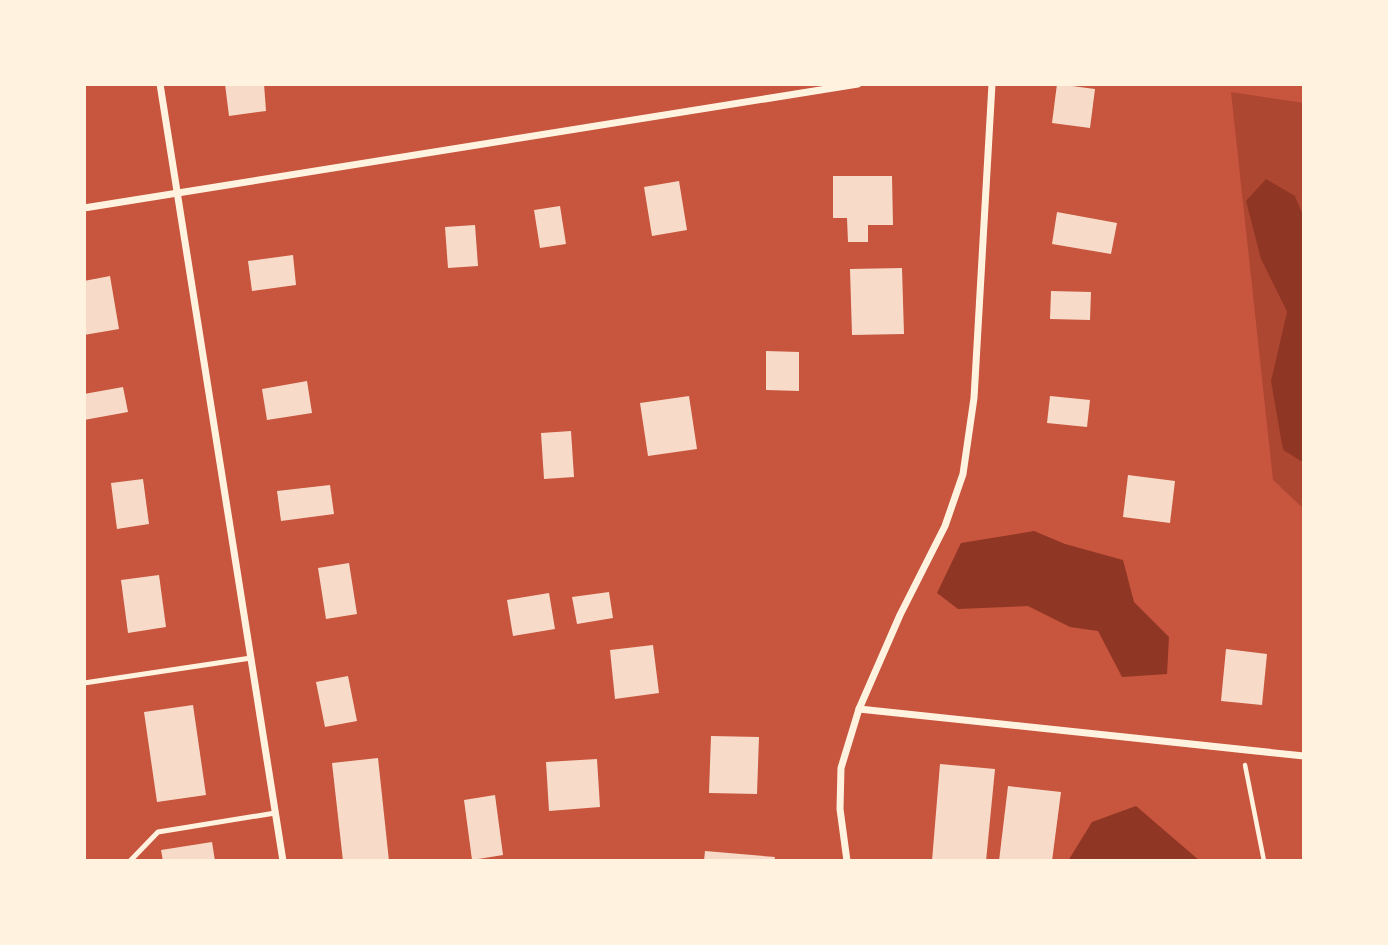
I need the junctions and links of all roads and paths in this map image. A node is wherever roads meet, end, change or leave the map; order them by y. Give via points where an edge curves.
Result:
1 (160, 84) edge
2 (858, 84) edge
3 (992, 84) edge
4 (177, 192) junction
5 (84, 208) edge
6 (251, 658) junction
7 (84, 683) edge
8 (859, 709) junction
9 (1242, 750) junction
10 (1304, 756) edge
11 (275, 813) junction
12 (130, 861) edge
13 (283, 861) edge
14 (847, 861) edge
15 (1265, 861) edge

1 - 4 street
2 - 4 street
3 - 8 street via 974,398 963,474 945,526
4 - 5 street
4 - 6 street
6 - 7 lane
6 - 11 street
8 - 9 street
8 - 14 street via 841,768 840,809
9 - 10 street
9 - 15 path
11 - 12 lane via 158,832
11 - 13 street

